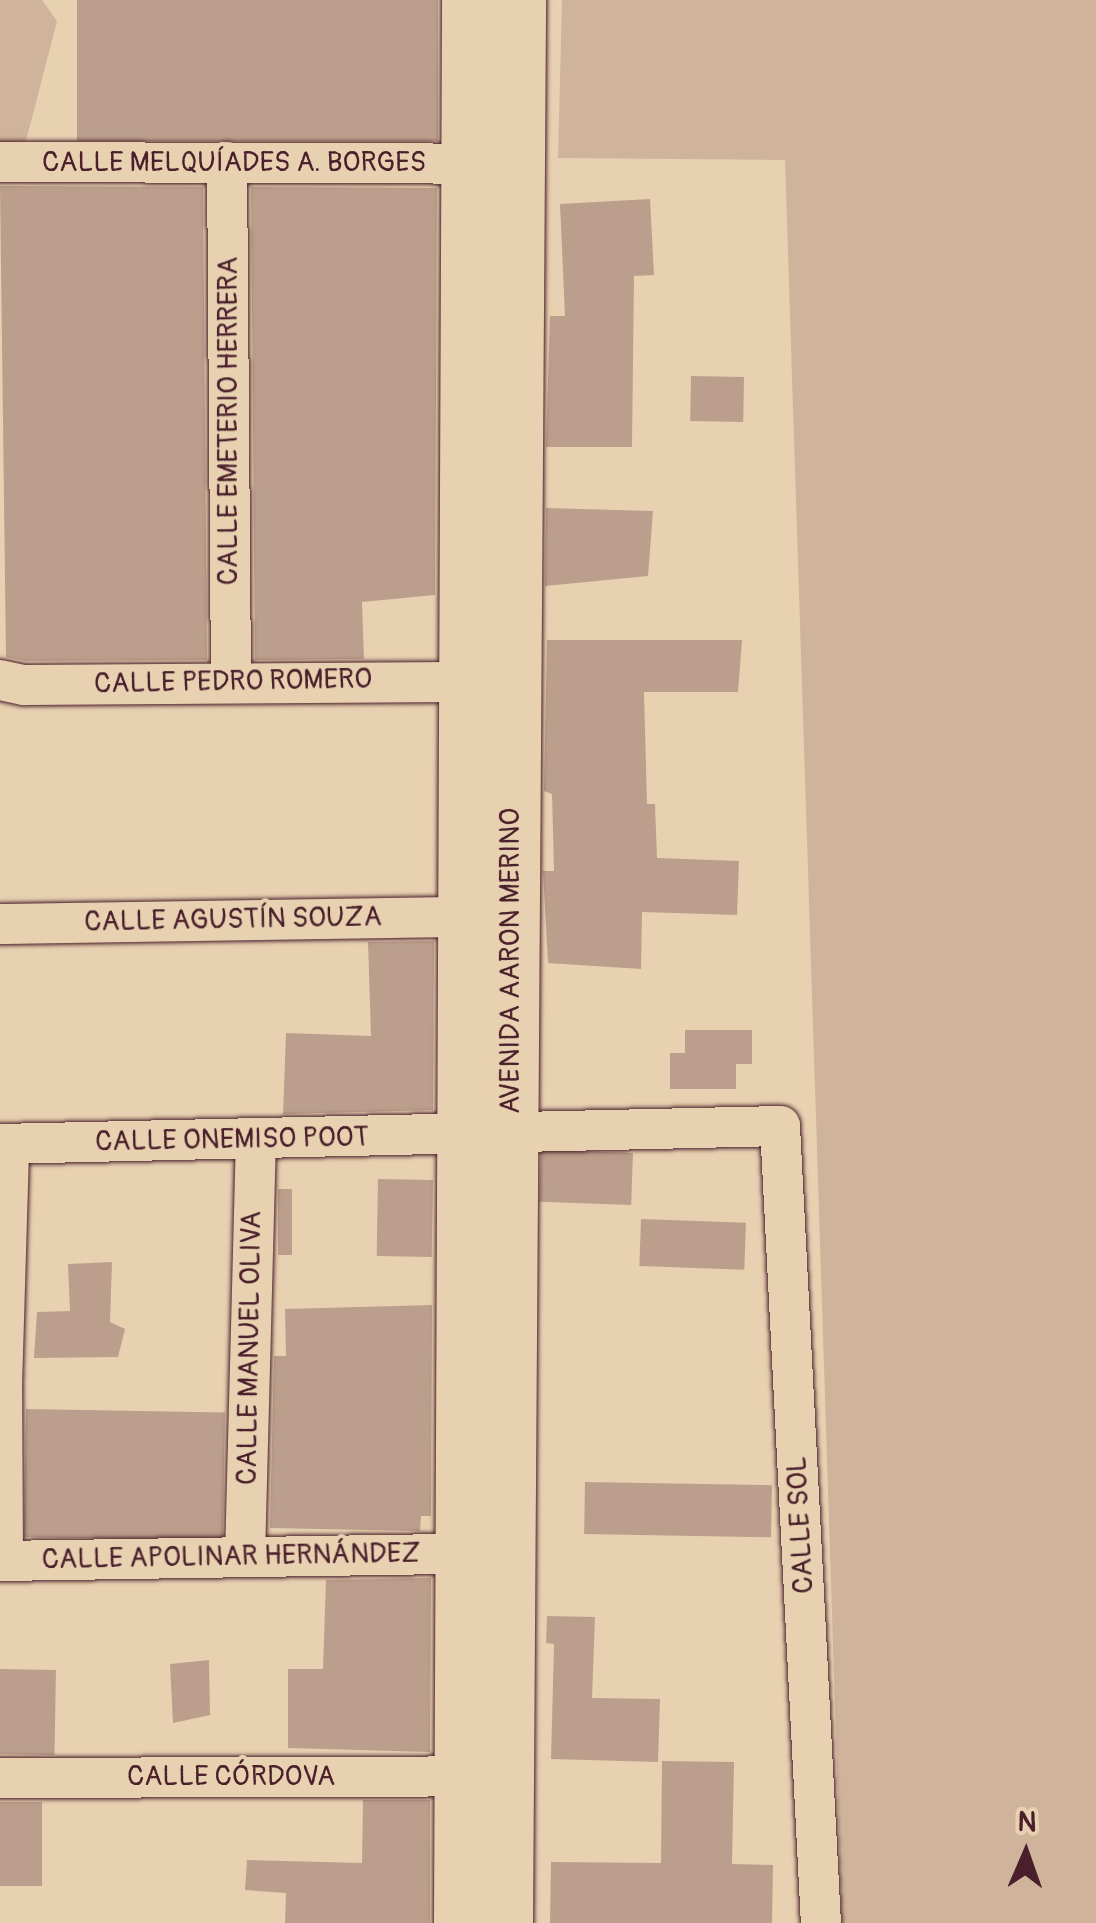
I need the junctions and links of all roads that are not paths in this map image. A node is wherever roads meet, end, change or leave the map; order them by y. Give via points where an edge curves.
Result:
1 (469, 0) edge
2 (518, 0) edge
3 (0, 162) edge
4 (227, 162) junction
5 (492, 165) junction
6 (0, 680) edge
7 (231, 681) junction
8 (490, 682) junction
9 (465, 917) junction
10 (0, 924) edge
11 (780, 1126) joint
12 (487, 1133) junction
13 (256, 1140) junction
14 (4, 1144) edge
15 (1, 1386) edge
16 (462, 1554) junction
17 (245, 1557) junction
18 (1, 1561) edge
19 (462, 1776) junction
20 (0, 1778) edge
21 (461, 1923) edge
22 (504, 1923) edge
23 (821, 1923) edge

1 - 5 main road, AVENIDA AARON MERINO
2 - 5 main road, AVENIDA AARON MERINO
3 - 4 street, CALLE MELQUÍADES A. BORGES
4 - 5 street, CALLE MELQUÍADES A. BORGES
4 - 7 street, CALLE EMETERIO HERRERA
5 - 8 main road, AVENIDA AARON MERINO
6 - 7 street, CALLE PEDRO ROMERO
7 - 8 street, CALLE PEDRO ROMERO
8 - 9 main road, AVENIDA AARON MERINO
8 - 12 main road, AVENIDA AARON MERINO
9 - 10 street, CALLE AGUSTÍN SOUZA
9 - 12 main road, AVENIDA AARON MERINO
11 - 12 street, CALLE ONEMISO POOT
11 - 23 street, CALLE SOL
12 - 13 street, CALLE ONEMISO POOT
12 - 16 main road, AVENIDA AARON MERINO
12 - 22 main road, AVENIDA AARON MERINO
13 - 14 street, CALLE ONEMISO POOT
13 - 17 street, CALLE MANUEL OLIVA
14 - 15 street
15 - 18 street
16 - 17 street, CALLE APOLINAR HERNÁNDEZ
16 - 19 main road, AVENIDA AARON MERINO
17 - 18 street, CALLE APOLINAR HERNÁNDEZ
19 - 20 street, CALLE CÓRDOVA
19 - 21 main road, AVENIDA AARON MERINO

